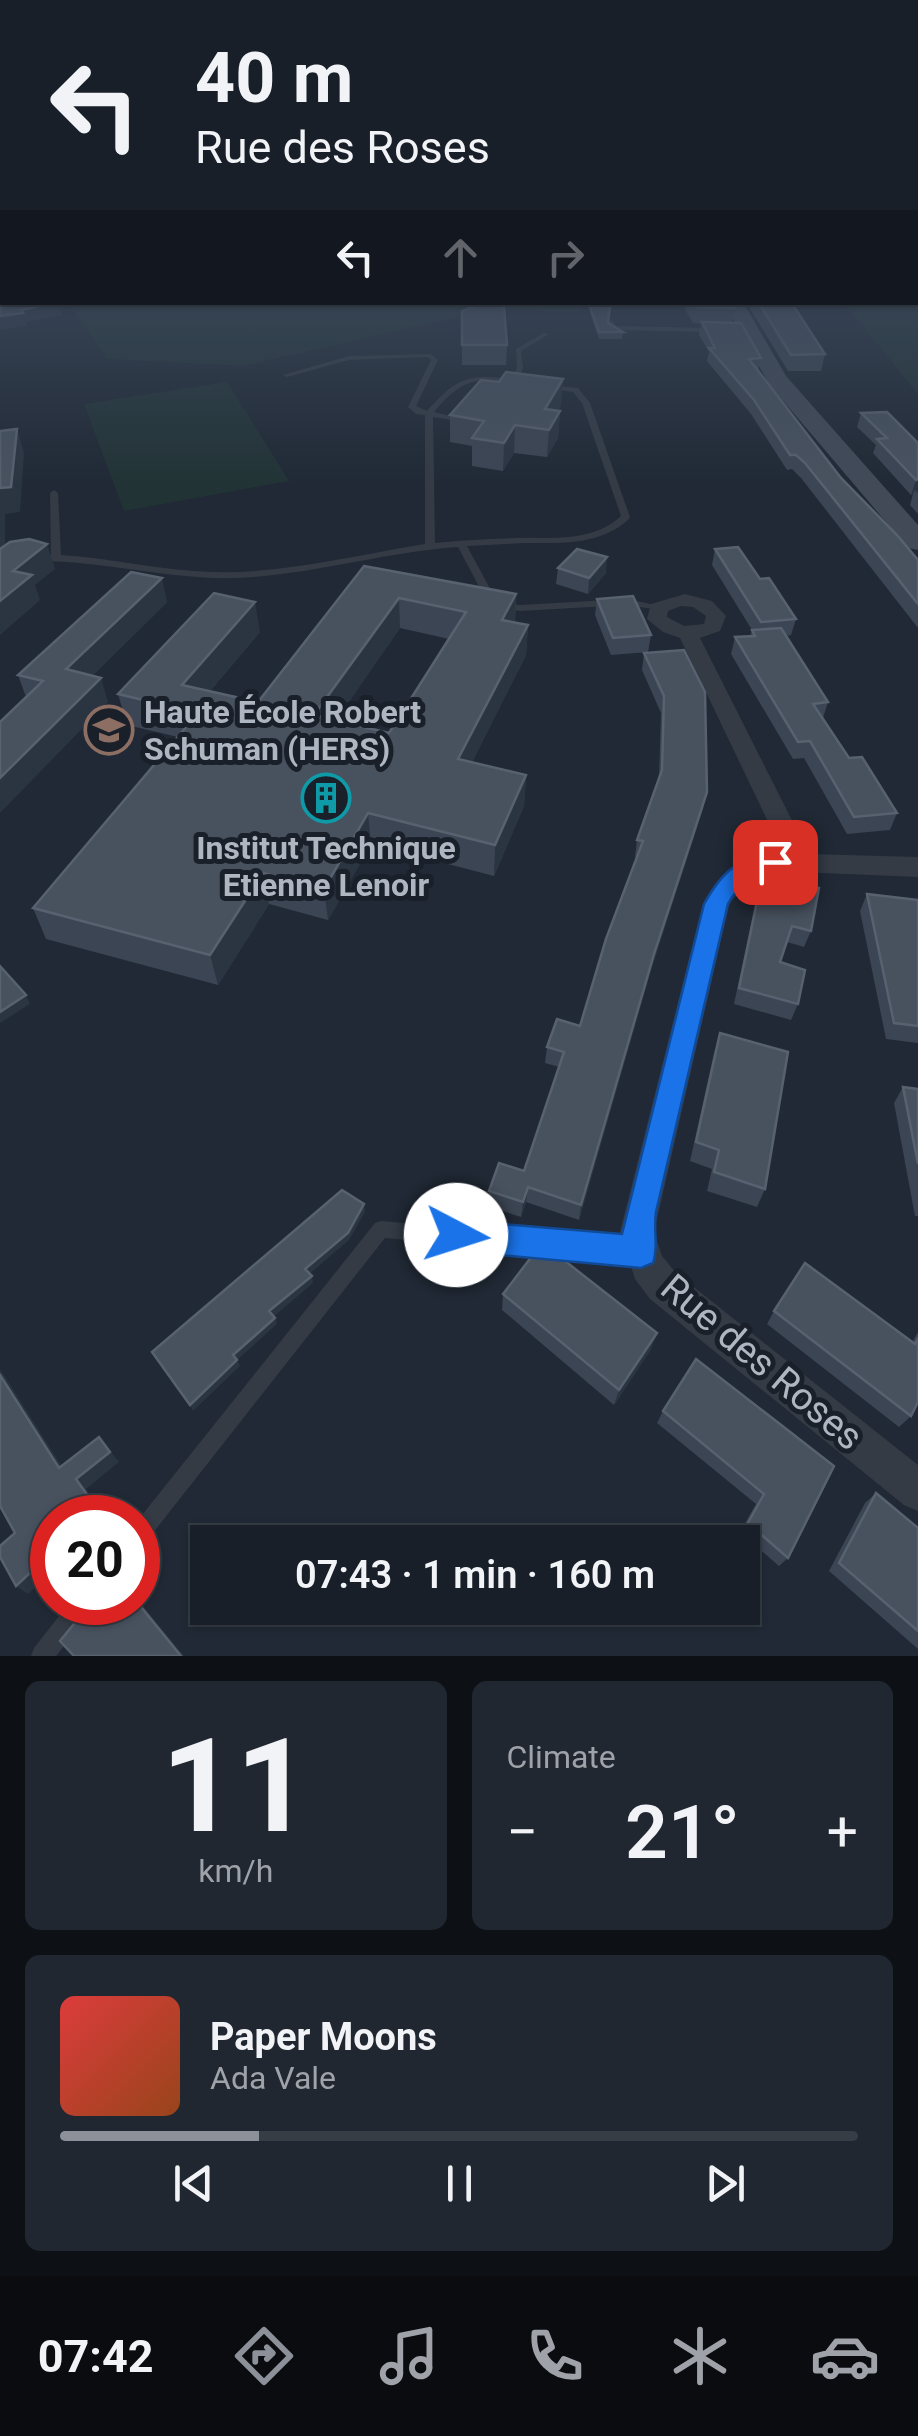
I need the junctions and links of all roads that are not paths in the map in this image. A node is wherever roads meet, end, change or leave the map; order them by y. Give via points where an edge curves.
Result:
1 (747, 330) edge
2 (546, 334) dead end
3 (287, 375) dead end
4 (513, 382) junction
5 (428, 414) junction
6 (458, 419) edge
7 (54, 493) dead end
8 (918, 542) edge
9 (461, 544) junction
10 (430, 546) junction
11 (56, 557) junction
12 (20, 560) edge
13 (658, 608) junction
14 (688, 633) junction
15 (801, 863) junction
16 (918, 867) edge
17 (641, 1252) junction
18 (918, 1492) edge
19 (160, 1508) edge
20 (66, 1625) edge
21 (42, 1656) edge

1 - 8 street via 777,379
2 - 4 lane via 518,350
3 - 5 lane via 360,356 429,354 434,368 412,407
4 - 5 lane via 472,376 454,384
4 - 9 lane via 575,390 586,403 626,517 614,532 587,537
5 - 6 lane
5 - 10 lane
7 - 11 lane
9 - 10 lane
9 - 13 lane via 489,596 501,605 626,602
10 - 11 lane via 236,575 174,574
11 - 12 lane
13 - 14 street via 662,624
13 - 14 street via 688,600 716,616 713,626
14 - 15 street
15 - 16 street, Rue des Roses
15 - 17 street, Rue des Roses via 742,872 716,904 640,1212
17 - 18 street, Rue des Roses via 663,1286
17 - 19 lane via 382,1228
20 - 21 lane

